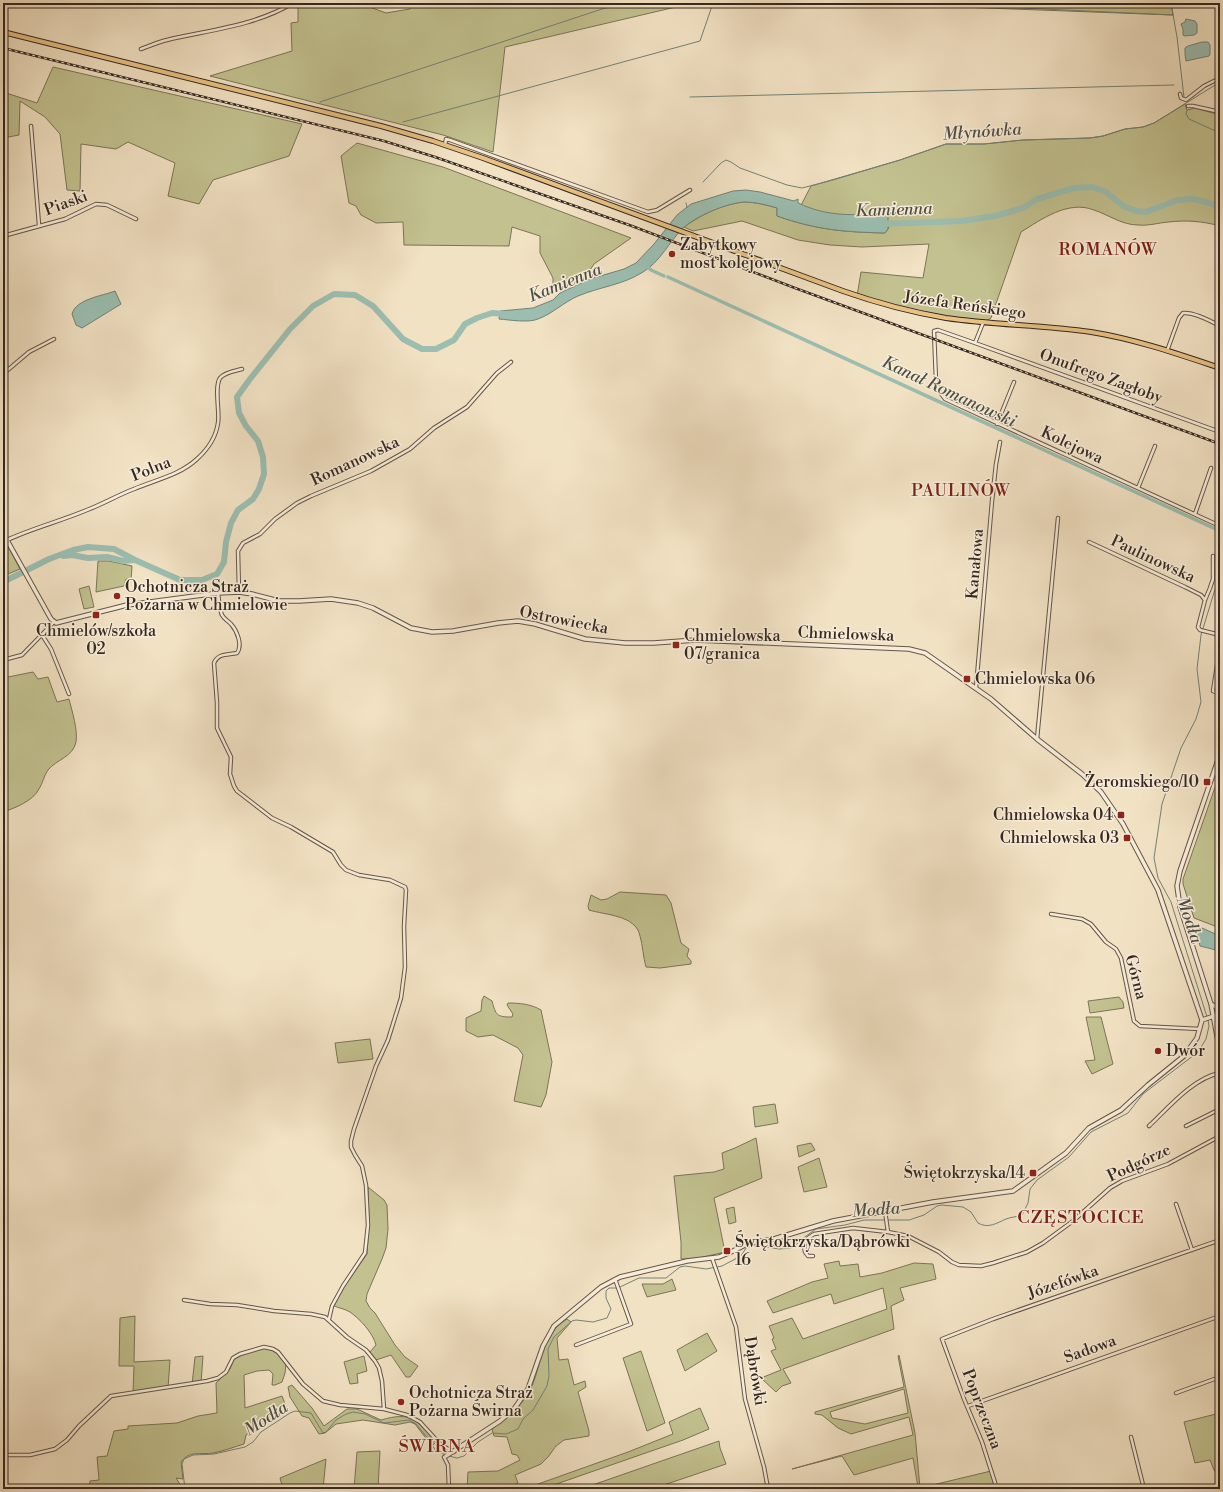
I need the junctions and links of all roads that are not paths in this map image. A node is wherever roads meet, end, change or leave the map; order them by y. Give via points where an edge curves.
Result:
1 (293, 3) edge
2 (3, 32) edge
3 (141, 49) dead end
4 (1220, 78) edge
5 (1180, 94) dead end
6 (1188, 106) dead end
7 (1220, 112) edge
8 (30, 126) dead end
9 (444, 145) junction
10 (690, 190) dead end
11 (136, 219) dead end
12 (39, 225) junction
13 (3, 236) edge
14 (984, 322) junction
15 (1220, 326) edge
16 (935, 331) joint
17 (54, 339) dead end
18 (975, 343) junction
19 (1167, 351) junction
20 (511, 362) dead end
21 (1220, 368) edge
22 (242, 369) dead end
23 (3, 374) edge
24 (1014, 382) dead end
25 (997, 424) junction
26 (1220, 432) edge
27 (1000, 442) dead end
28 (1155, 446) dead end
29 (1211, 468) dead end
30 (1138, 488) junction
31 (1194, 514) junction
32 (1058, 518) dead end
33 (1220, 526) edge
34 (3, 533) edge
35 (7, 540) junction
36 (1089, 542) dead end
37 (1213, 556) dead end
38 (239, 592) junction
39 (218, 593) junction
40 (1205, 600) junction
41 (54, 622) junction
42 (42, 635) junction
43 (1220, 636) edge
44 (625, 643) joint
45 (1220, 646) edge
46 (3, 660) edge
47 (976, 688) junction
48 (69, 694) dead end
49 (1220, 694) edge
50 (1037, 739) junction
51 (1220, 754) edge
52 (1051, 914) dead end
53 (1211, 1004) junction
54 (1220, 1009) edge
55 (1220, 1014) edge
56 (1208, 1018) junction
57 (1200, 1029) junction
58 (1220, 1052) edge
59 (1220, 1073) edge
60 (1220, 1109) edge
61 (1149, 1126) dead end
62 (1186, 1126) dead end
63 (1220, 1136) edge
64 (1176, 1204) dead end
65 (886, 1213) junction
66 (888, 1232) junction
67 (1220, 1240) edge
68 (1192, 1250) junction
69 (813, 1256) dead end
70 (712, 1258) junction
71 (615, 1279) junction
72 (184, 1300) dead end
73 (1220, 1316) edge
74 (329, 1319) junction
75 (942, 1339) joint
76 (576, 1345) dead end
77 (1220, 1377) edge
78 (1176, 1393) dead end
79 (968, 1406) junction
80 (384, 1409) junction
81 (1131, 1437) dead end
82 (454, 1452) junction
83 (3, 1455) edge
84 (447, 1456) joint
85 (450, 1489) edge
86 (768, 1489) edge
87 (997, 1489) edge
88 (1144, 1489) edge

1 - 3 street via 266,16 228,28 168,40
2 - 9 main road, Józefa Reńskiego via 366,122
4 - 5 street via 1186,100 1181,98
6 - 7 street
8 - 12 street
9 - 10 street via 446,139 450,140 648,212 658,210
9 - 14 main road, Józefa Reńskiego via 871,300 932,315
11 - 12 street, Piaski via 101,203 64,219
12 - 13 street, Piaski
14 - 18 street
14 - 19 main road, Józefa Reńskiego via 1092,332
15 - 19 street via 1183,313
16 - 18 street, Onufrego Zagłoby
16 - 25 street, Kolejowa via 936,382 939,391 945,399
17 - 23 street via 29,352
18 - 26 street, Onufrego Zagłoby
19 - 21 main road, Józefa Reńskiego
20 - 38 street, Romanowska via 497,373 466,407 434,428 410,449 371,471 297,503 260,534 243,543 238,551
22 - 35 street, Polna via 228,373 219,380 217,428 212,440 192,464 89,510
24 - 25 street
25 - 30 street, Kolejowa
27 - 47 street, Kanałowa via 992,501
28 - 30 street
29 - 31 street
30 - 31 street, Kolejowa
31 - 33 street, Kolejowa
32 - 50 street
34 - 35 street
35 - 41 street
36 - 40 street, Paulinowska via 1185,586
37 - 40 street, Paulinowska via 1213,579
38 - 39 street, Ostrowiecka
38 - 44 street, Ostrowiecka via 279,601 331,599 358,603 411,628 424,631 453,631 518,622 535,624 585,639
39 - 41 street, Ostrowiecka via 127,605
39 - 74 street via 223,618 230,623 240,645 237,653 219,656 214,662 217,728 231,757 230,774 234,786 266,814 333,852 346,870 359,876 390,880 405,887 406,890 402,998 351,1141 351,1147 362,1166 366,1185 368,1225 365,1252 332,1306
40 - 43 street, Paulinowska via 1198,628
41 - 42 street
42 - 46 street via 20,656
42 - 48 street via 51,649
44 - 47 street, Chmielowska via 654,644 696,640 913,649 929,656
45 - 49 street via 1213,691
47 - 50 street, Chmielowska
50 - 56 street, Chmielowska via 1094,786 1123,824 1161,898
51 - 53 street via 1180,872 1178,886 1180,907
52 - 57 street, Górna via 1082,919 1091,924 1106,942 1116,949 1121,958 1137,1025
53 - 54 street
53 - 56 street
55 - 56 street
56 - 57 street
56 - 58 street
57 - 65 street via 1193,1045 1184,1056 1121,1110 1089,1128 1066,1153 1013,1191 933,1202
59 - 61 street via 1193,1086
60 - 62 street
63 - 66 street, Podgórze via 1168,1164 1122,1180 1043,1243 1027,1252 993,1263 981,1266 959,1265 914,1239
64 - 68 street
65 - 66 street
65 - 70 street via 822,1223 774,1239 749,1243 726,1255
66 - 69 street, Podgórze via 853,1228 814,1234 808,1238 804,1246 808,1256
67 - 68 street, Józefówka
68 - 75 street, Józefówka
70 - 71 street
70 - 86 street, Dąbrówki via 736,1327 745,1399
71 - 76 street via 631,1324
71 - 82 street via 595,1292 551,1330 528,1390 514,1409
72 - 74 street via 311,1314
73 - 79 street, Sadowa
74 - 80 street via 347,1337 366,1350 375,1361 382,1381
75 - 79 street, Poprzeczna
77 - 78 street
79 - 87 street, Poprzeczna
80 - 82 street via 413,1417 441,1444
80 - 83 street via 323,1401 303,1384 278,1352 273,1348 264,1347 248,1350 236,1356 226,1372 214,1380 111,1396 55,1449 30,1455
81 - 88 street
82 - 84 street
84 - 85 street

